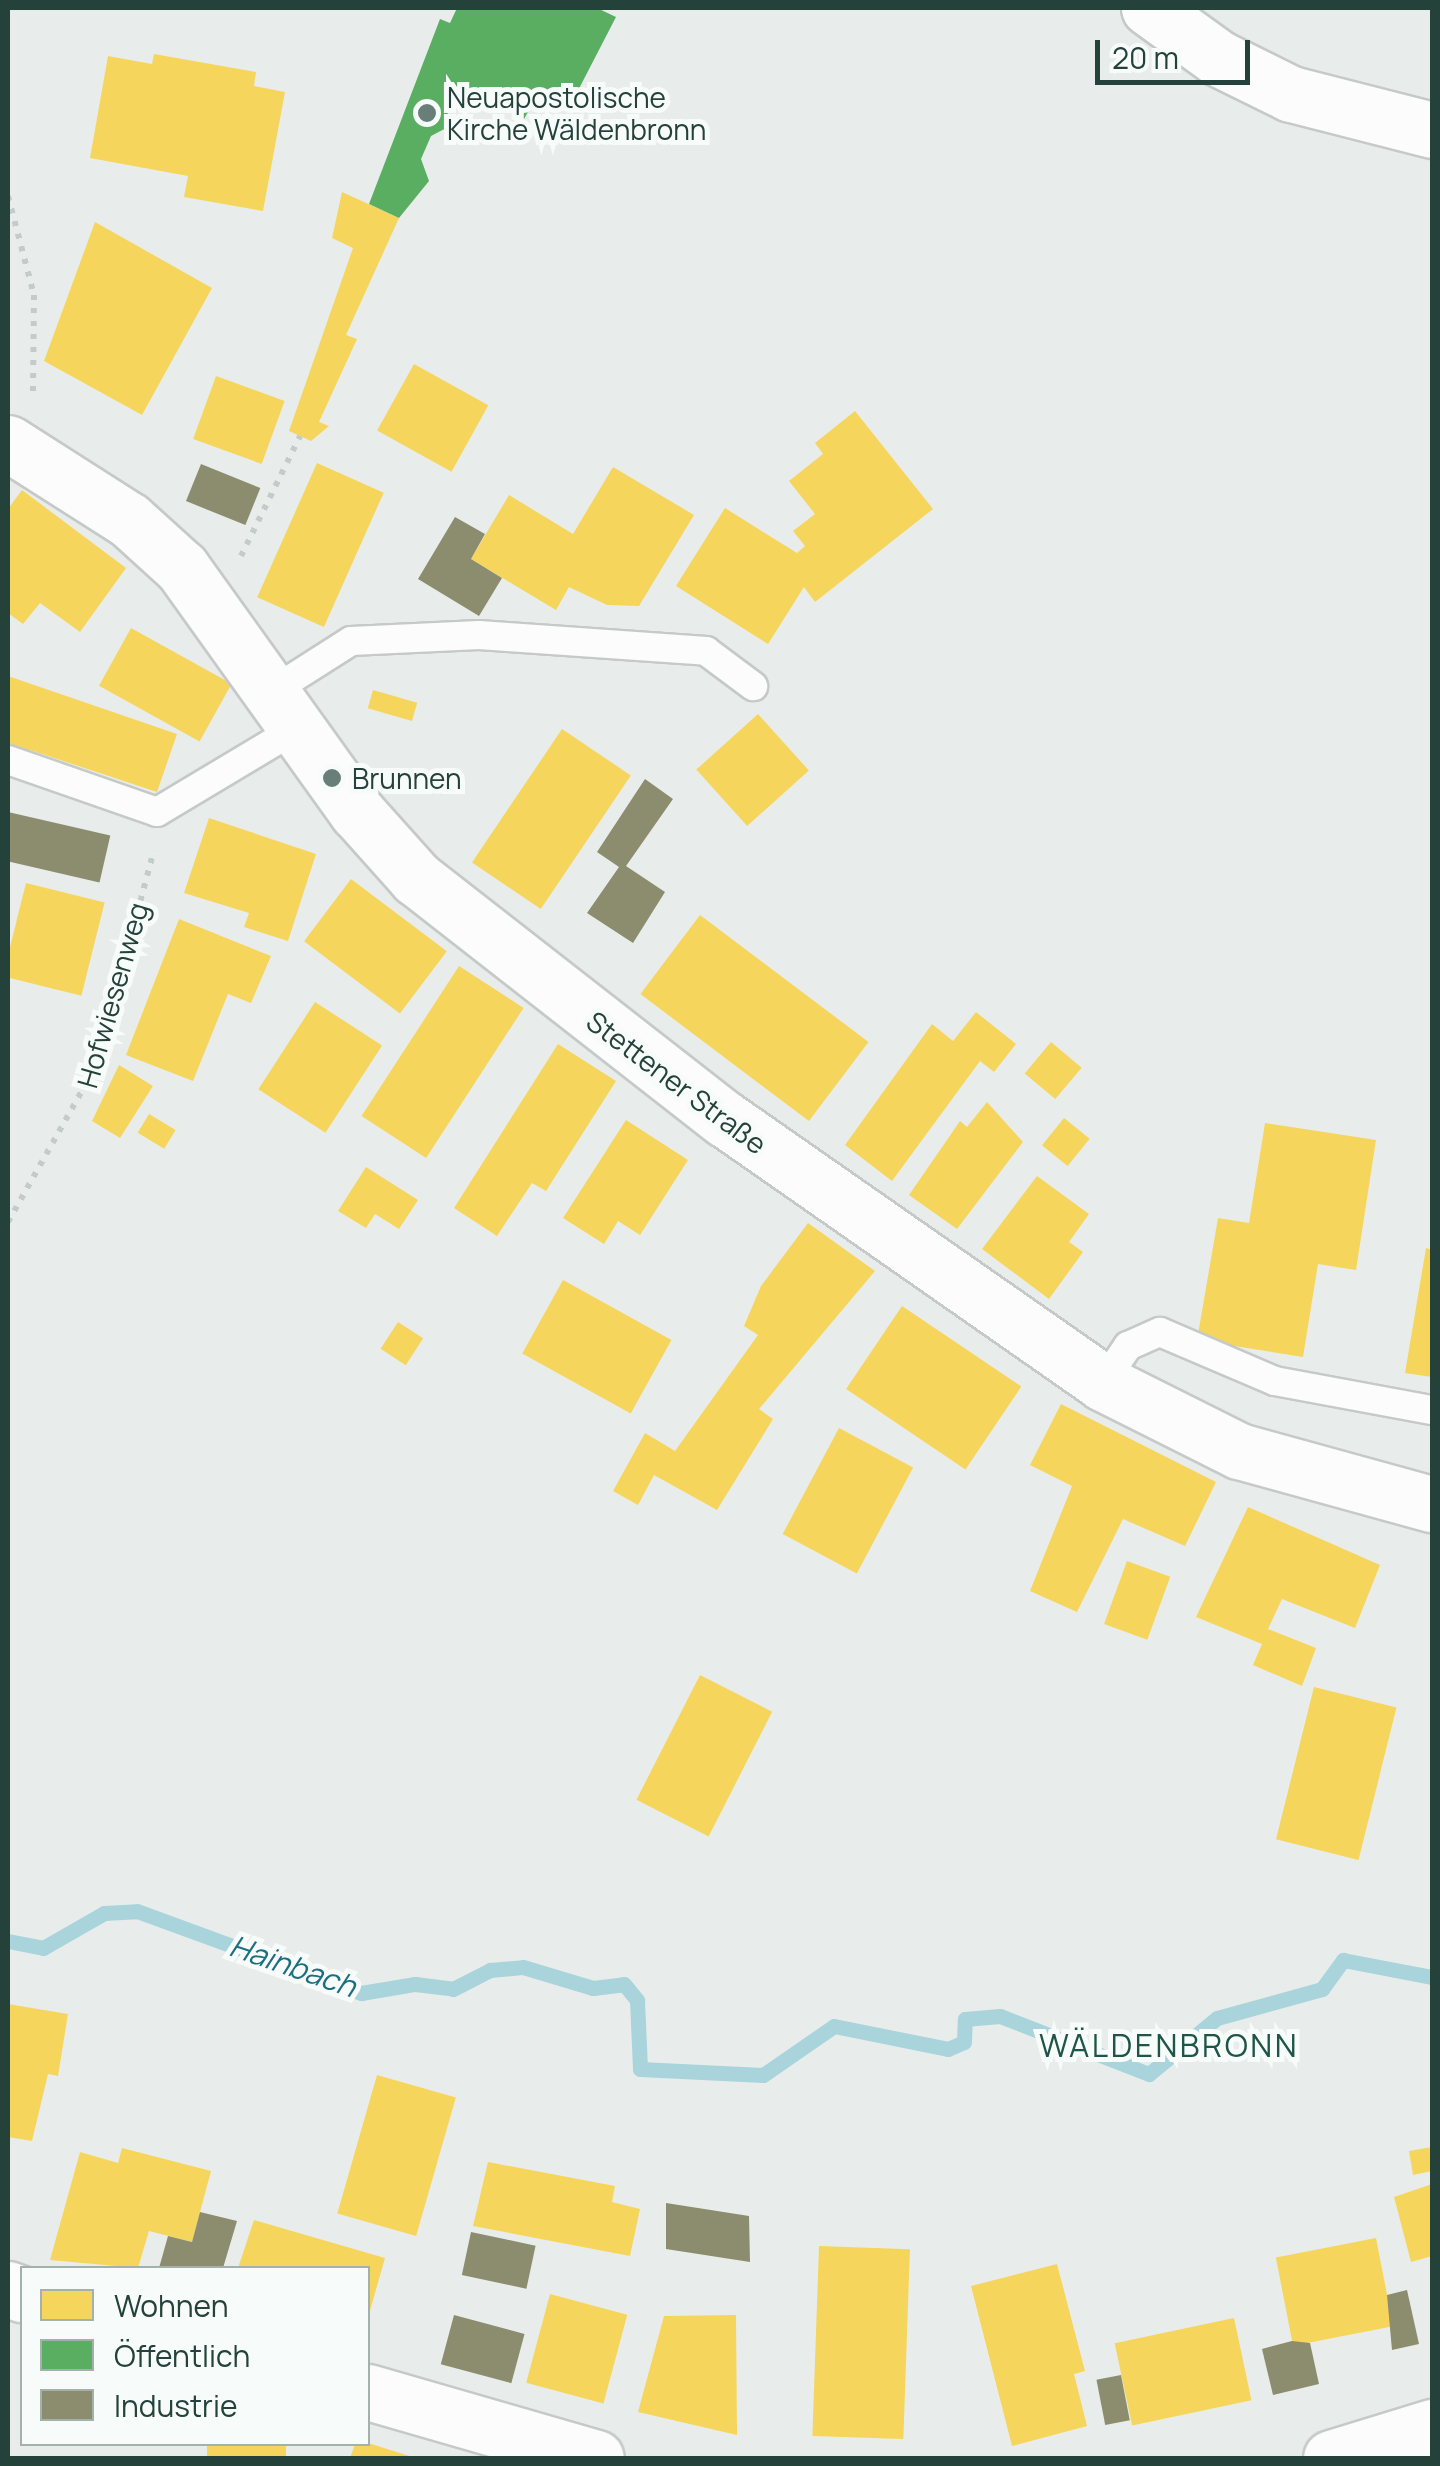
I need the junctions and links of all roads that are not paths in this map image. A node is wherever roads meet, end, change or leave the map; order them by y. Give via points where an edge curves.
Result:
1 (1149, 8) edge
2 (1432, 130) edge
3 (9, 444) edge
4 (753, 686) dead end
5 (287, 709) junction
6 (8, 760) edge
7 (1103, 1383) junction
8 (1432, 1410) edge
9 (1432, 1504) edge
10 (370, 2393) edge
11 (1432, 2427) edge
12 (596, 2458) edge
13 (1331, 2458) edge

1 - 2 street via 1279,89
3 - 5 street, Stettener Straße via 129,520 208,598
4 - 5 lane via 706,651 479,635 350,642
5 - 6 lane via 163,810
5 - 7 street, Stettener Straße via 383,844 472,926 941,1275
7 - 8 lane via 1128,1346 1160,1332 1275,1381
7 - 9 street, Stettener Straße via 1238,1451
10 - 12 street
11 - 13 street

